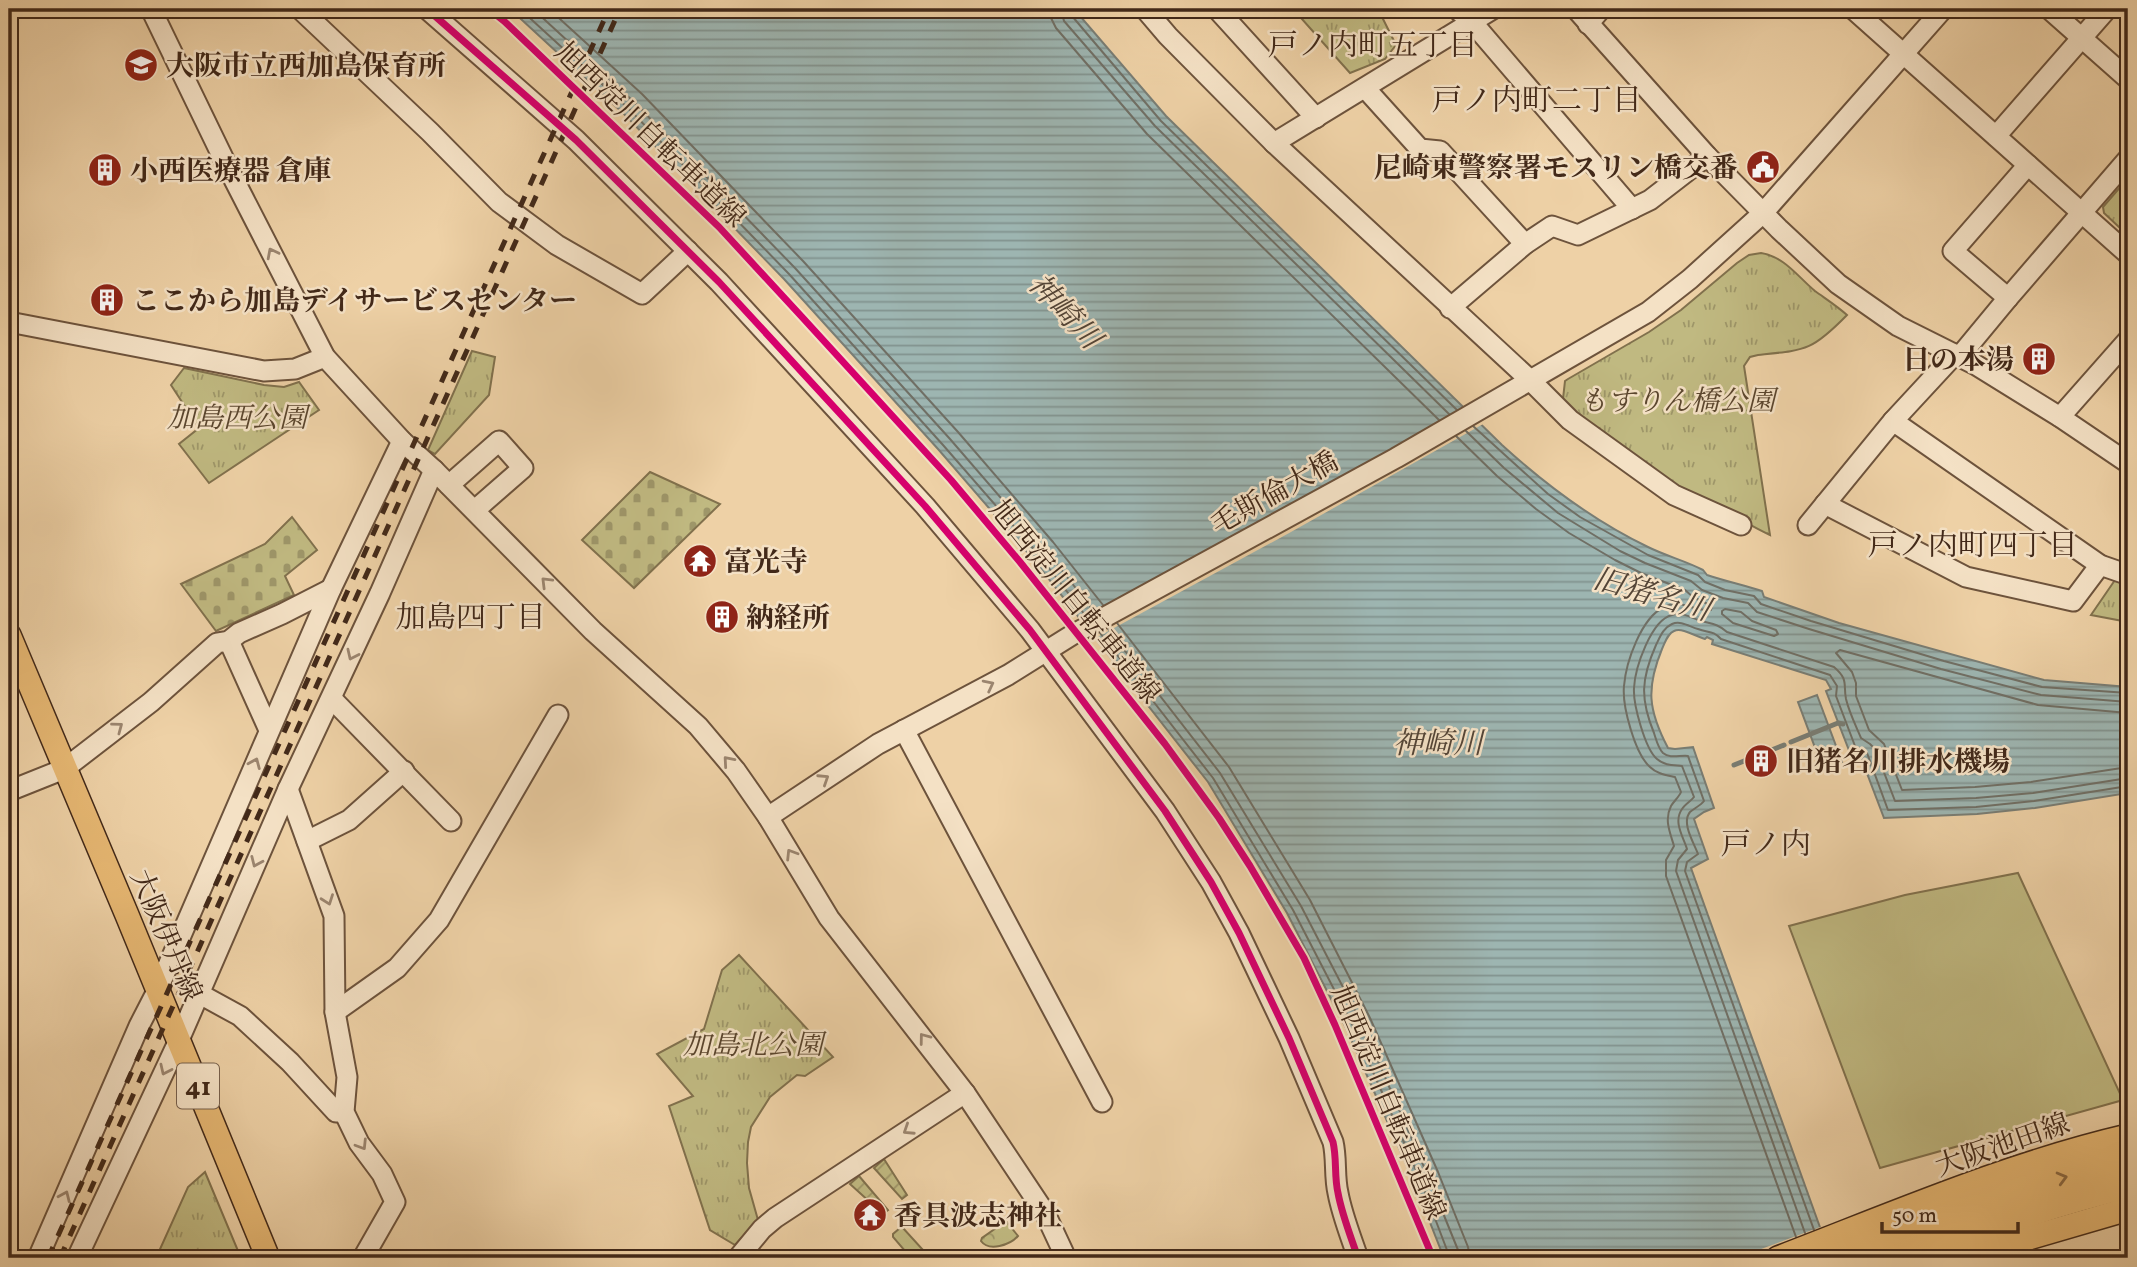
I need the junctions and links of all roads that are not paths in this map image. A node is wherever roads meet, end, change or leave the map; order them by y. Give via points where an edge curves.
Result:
1 (151, 9) edge
2 (300, 9) edge
3 (427, 9) edge
4 (1145, 9) edge
5 (1217, 9) edge
6 (1493, 9) edge
7 (1601, 9) edge
8 (1853, 9) edge
9 (1944, 9) edge
10 (2049, 9) edge
11 (2107, 9) edge
12 (1464, 15) edge
13 (1582, 16) edge
14 (2082, 38) junction
15 (1903, 53) junction
16 (2128, 79) edge
17 (1365, 88) junction
18 (1316, 118) junction
19 (1996, 136) junction
20 (1274, 143) junction
21 (1707, 156) junction
22 (2128, 159) edge
23 (2028, 165) junction
24 (1632, 209) junction
25 (2082, 212) junction
26 (1763, 213) junction
27 (1525, 244) junction
28 (688, 251) junction
29 (2128, 254) edge
30 (2008, 298) junction
31 (1450, 308) junction
32 (9, 322) edge
33 (2128, 340) edge
34 (1958, 355) junction
35 (325, 357) junction
36 (1526, 383) junction
37 (2060, 417) junction
38 (1894, 421) junction
39 (402, 441) junction
40 (2128, 463) edge
41 (434, 470) junction
42 (449, 485) junction
43 (1825, 504) junction
44 (475, 510) junction
45 (1741, 525) dead end
46 (1808, 525) dead end
47 (2100, 565) junction
48 (2128, 573) edge
49 (331, 589) junction
50 (9, 635) edge
51 (229, 641) junction
52 (1050, 649) junction
53 (331, 699) junction
54 (558, 715) dead end
55 (269, 730) junction
56 (904, 730) junction
57 (64, 769) junction
58 (404, 771) junction
59 (288, 789) junction
60 (9, 791) edge
61 (768, 817) junction
62 (451, 821) dead end
63 (307, 841) junction
64 (157, 991) junction
65 (198, 993) junction
66 (335, 1012) junction
67 (179, 1040) junction
68 (965, 1093) junction
69 (1102, 1102) dead end
70 (344, 1112) junction
71 (2128, 1136) edge
72 (2128, 1161) edge
73 (2128, 1184) edge
74 (2128, 1209) edge
75 (38, 1258) edge
76 (77, 1258) edge
77 (268, 1258) edge
78 (363, 1258) edge
79 (738, 1258) edge
80 (1066, 1258) edge
81 (1358, 1258) edge
82 (1779, 1258) edge
83 (1836, 1258) edge
84 (1899, 1258) edge
85 (1968, 1258) edge

35 -> 1 street
2 - 28 street via 499,202 557,245 642,294
3 - 28 street via 576,140
4 - 20 street
5 - 18 street
6 - 12 street
7 - 13 street
8 - 15 street
9 - 15 street, 毛斯倫大橋
10 - 14 street
11 - 14 street
12 - 17 street
12 - 24 street
13 - 21 street
14 - 16 street
14 - 19 street
15 - 19 street
15 - 26 street, 毛斯倫大橋
17 - 18 street
17 - 27 street via 1420,149 1440,151
18 - 20 street
19 - 23 street
20 - 31 street
21 - 24 street
21 - 26 street
22 - 25 street
23 - 25 street
23 - 30 street via 1953,251
24 - 27 street via 1578,235 1552,226
25 - 29 street
25 - 30 street
26 - 34 street via 1852,295 1898,326
26 - 36 street, 毛斯倫大橋 via 1656,306
27 - 31 street
28 - 52 street via 926,506
30 - 34 street
31 - 36 street
32 - 35 street via 264,371 295,369
33 - 37 street
34 - 37 street
34 - 38 street
35 - 39 street
36 - 45 street via 1674,495
36 - 52 street, 毛斯倫大橋
37 - 40 street
38 - 43 street
38 - 47 street
39 - 41 street
39 - 49 street
41 - 42 street
41 -> 53 street
42 - 44 street
42 - 44 street via 499,441 523,468
43 - 46 street
43 - 47 street via 1966,577 2073,601
61 -> 44 street via 698,726 593,631
47 - 48 street
49 - 51 street
49 - 55 street
50 - 57 main road, 大阪伊丹線 / 41
51 - 55 street
57 -> 51 street via 151,702 217,643
56 -> 52 street, 毛斯倫大橋
52 - 81 street via 1176,826 1239,933 1333,1142 1335,1179
53 - 58 street
53 - 59 street
54 - 66 street via 439,920 397,968
64 -> 55 street
61 -> 56 street, 毛斯倫大橋
56 - 69 street
57 - 60 street
57 - 64 main road, 大阪伊丹線 / 41
58 - 62 street
58 - 63 street via 349,820
59 - 63 street
59 -> 65 street
68 -> 61 street via 829,918
63 -> 66 street via 334,916
64 - 67 main road, 大阪伊丹線 / 41
75 -> 64 street
65 - 67 street
65 - 70 street via 240,1016 336,1112
66 - 70 street via 347,1077
67 -> 76 street
67 - 77 main road, 大阪伊丹線 / 41
68 -> 79 street via 775,1218
68 - 80 street via 1045,1213
70 -> 78 street via 394,1202
71 - 82 main road, 大阪池田線 via 2015,1169
83 -> 72 highway via 1983,1204
73 - 84 highway via 1995,1223
74 - 85 main road

